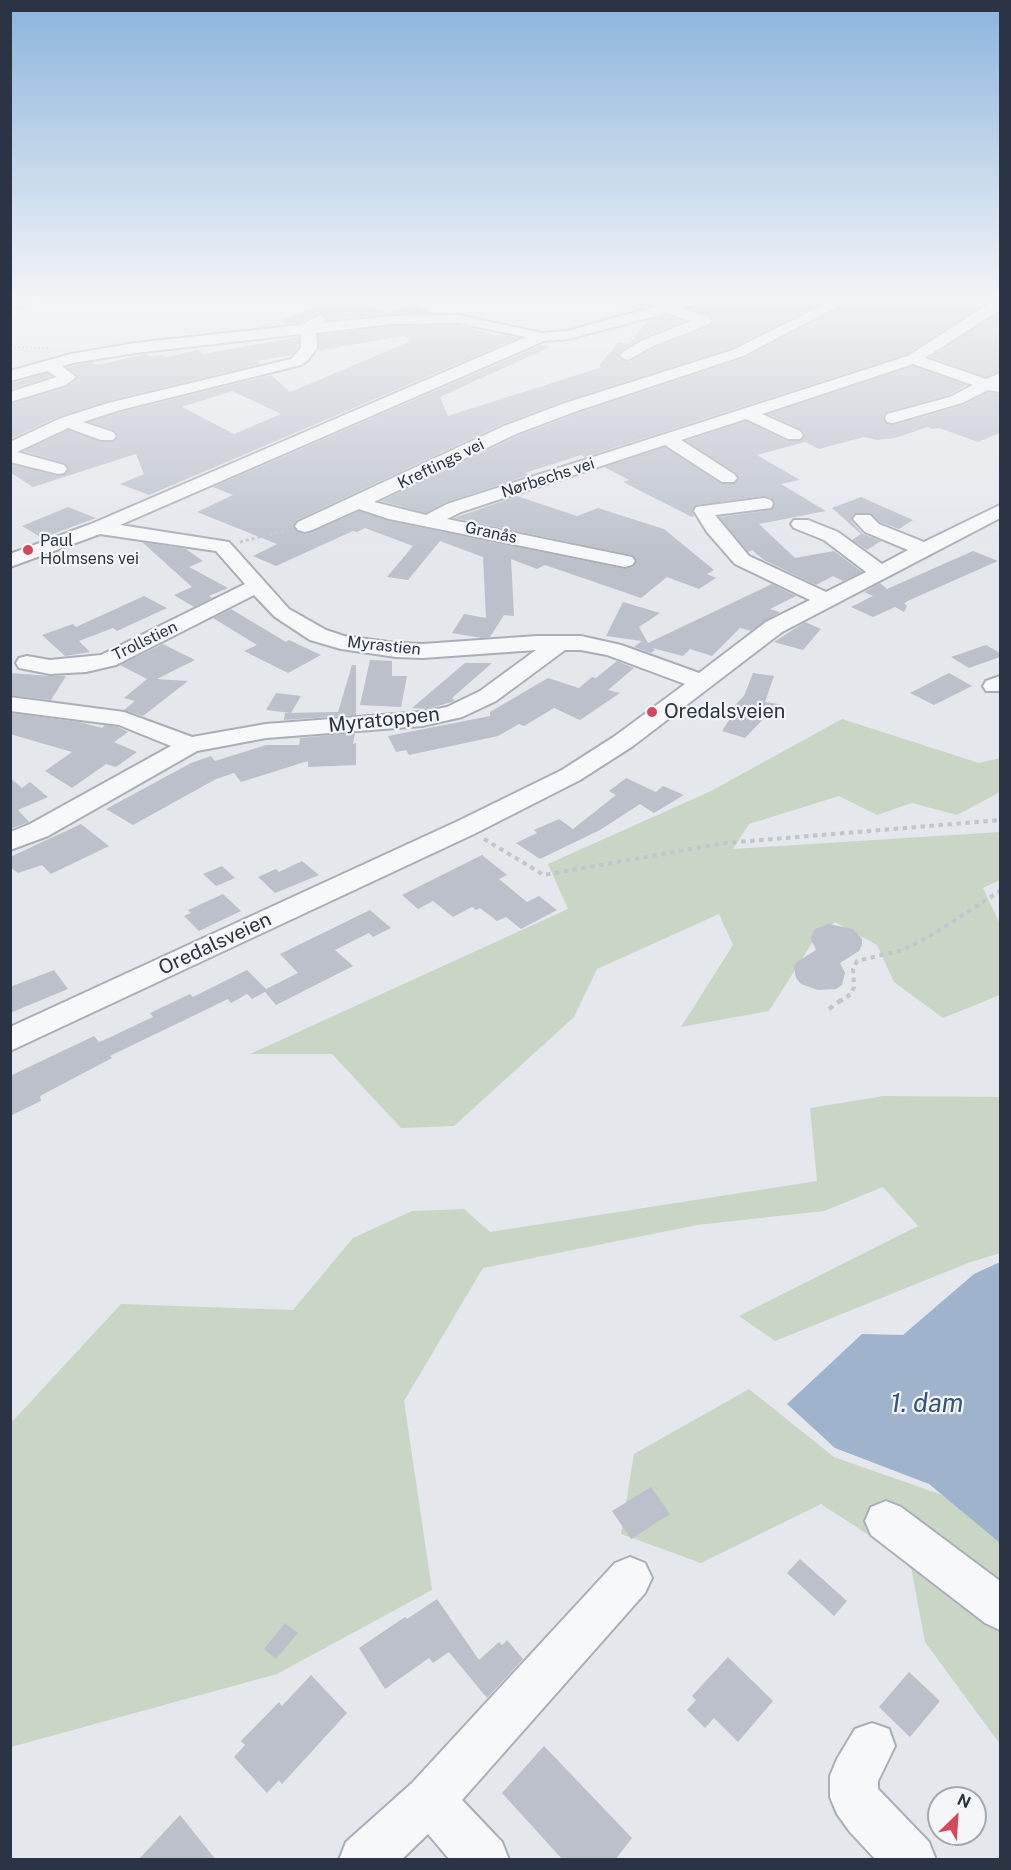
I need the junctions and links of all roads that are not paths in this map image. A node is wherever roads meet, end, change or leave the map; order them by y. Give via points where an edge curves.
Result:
1 (46, 386) edge
2 (193, 386) edge
3 (420, 386) edge
4 (633, 386) edge
5 (829, 386) edge
6 (990, 386) edge
7 (10, 397) edge
8 (747, 413) junction
9 (893, 418) dead end
10 (67, 423) junction
11 (794, 435) dead end
12 (107, 436) dead end
13 (667, 439) junction
14 (10, 449) edge
15 (10, 456) edge
16 (58, 469) dead end
17 (728, 478) dead end
18 (358, 503) junction
19 (764, 504) dead end
20 (1000, 511) edge
21 (862, 519) dead end
22 (430, 520) junction
23 (801, 524) dead end
24 (305, 526) road end
25 (98, 528) junction
26 (924, 550) junction
27 (10, 561) edge
28 (625, 561) dead end
29 (881, 573) junction
30 (256, 586) junction
31 (826, 600) junction
32 (558, 644) junction
33 (27, 663) dead end
34 (702, 682) junction
35 (10, 704) edge
36 (190, 745) junction
37 (10, 842) edge
38 (10, 1040) edge
39 (886, 1521) dead end
40 (630, 1578) dead end
41 (1000, 1608) edge
42 (872, 1746) dead end
43 (429, 1800) junction
44 (364, 1860) edge
45 (484, 1860) edge
46 (911, 1860) edge

1 - 7 street
2 - 10 street via 134,400
3 - 25 street
4 - 18 street, Kreftings vei via 510,430
5 - 8 street, Nørbechs vei
6 - 9 street
8 - 11 street
8 - 13 street, Nørbechs vei
10 - 12 street
10 - 14 street
13 - 17 street
13 - 22 street, Nørbechs vei via 454,508
15 - 16 street
18 - 22 street, Granås
18 - 24 street, Kreftings vei
19 - 31 street via 703,511 742,560
20 - 26 street, Oredalsveien
21 - 26 street via 872,528
22 - 28 street, Granås
23 - 29 street via 831,536
25 - 27 street
25 - 30 street, Myrastien via 222,546
26 - 29 street, Oredalsveien
29 - 31 street, Oredalsveien
30 - 32 street, Myrastien via 298,624 341,642 423,651
30 - 33 street, Trollstien via 108,660 50,667
31 - 34 street, Oredalsveien via 774,627
32 - 34 street, Myrastien via 597,645
32 - 36 street, Myratoppen via 488,696 453,712 422,719 266,730
34 - 38 street, Oredalsveien via 595,761 465,828
35 - 36 street via 124,719
36 - 37 street, Myratoppen via 39,830
39 - 41 street
40 - 43 street
42 - 46 street via 854,1776 854,1797
43 - 44 street
43 - 45 street

